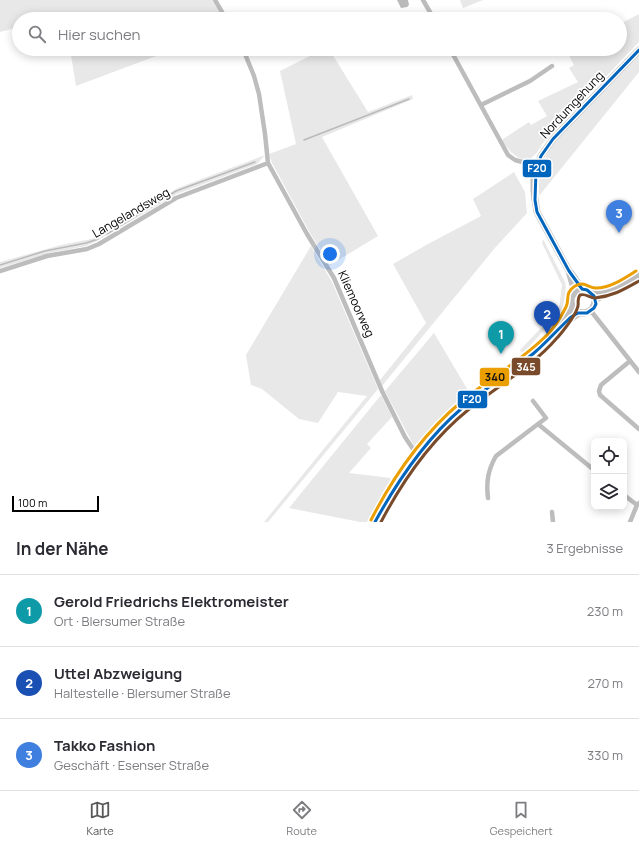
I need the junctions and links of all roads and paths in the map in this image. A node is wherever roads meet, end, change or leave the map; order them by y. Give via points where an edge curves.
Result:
1 (215, 0) edge
2 (423, 0) edge
3 (222, 12) edge
4 (430, 12) edge
5 (639, 50) edge
6 (245, 56) edge
7 (454, 56) edge
8 (552, 66) dead end
9 (481, 105) junction
10 (268, 163) junction
11 (537, 166) junction
12 (0, 271) edge
13 (569, 271) junction
14 (639, 275) edge
15 (582, 289) junction
16 (615, 289) junction
17 (575, 292) junction
18 (593, 293) junction
19 (596, 300) junction
20 (573, 307) junction
21 (591, 311) junction
22 (579, 313) junction
23 (560, 327) junction
24 (630, 361) junction
25 (639, 372) edge
26 (533, 401) dead end
27 (538, 424) junction
28 (639, 429) edge
29 (417, 455) junction
30 (591, 468) edge
31 (627, 497) edge
32 (488, 498) dead end
33 (638, 504) edge
34 (552, 512) dead end
35 (375, 522) edge
36 (553, 522) edge
37 (630, 522) edge

1 - 3 street
2 - 4 street
5 - 11 main road, Nordumgehung via 553,139
6 - 10 street, Kliemoorweg via 259,94
7 - 9 street
8 - 9 street via 530,81
9 - 11 street via 508,155 515,160
10 - 12 street, Langelandsweg via 176,198 87,249 47,256
10 - 29 street, Kliemoorweg via 334,278 382,391
11 - 13 main road, Nordumgehung via 534,200 537,212
13 - 15 main road, Nordumgehung
13 - 17 main road, Nordumgehung
14 - 16 street
15 - 17 main road
15 - 18 main road
16 - 18 street
16 - 19 street
17 - 20 main road via 571,299
18 - 19 main road
19 - 21 main road
20 - 22 main road
20 - 23 main road
21 - 22 main road
21 - 24 street
22 - 23 main road
23 - 29 main road via 539,349 452,417
24 - 25 street
24 - 28 street via 601,385 599,391 600,395
26 - 27 street via 546,418
27 - 30 street
27 - 32 street via 496,456 486,483
29 - 35 main road
31 - 33 street
33 - 37 street
34 - 36 street

